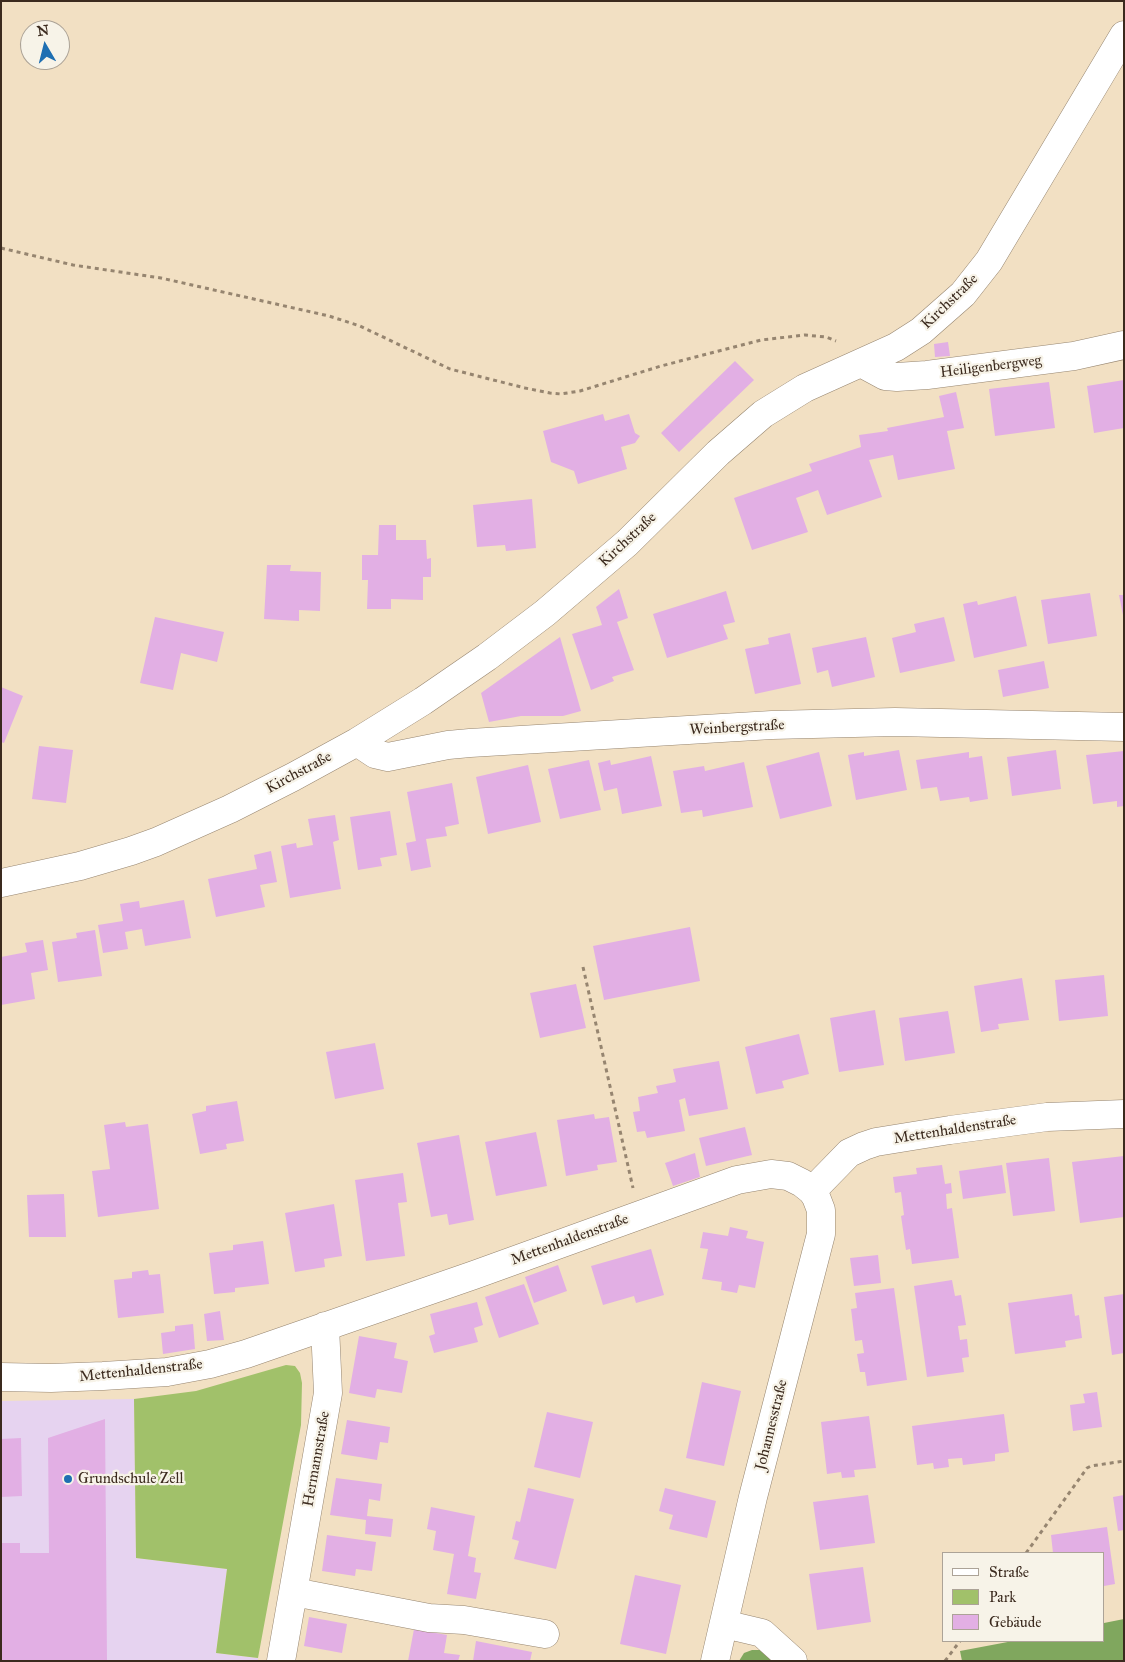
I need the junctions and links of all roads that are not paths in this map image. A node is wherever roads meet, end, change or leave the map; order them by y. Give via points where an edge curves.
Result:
1 (1124, 35) edge
2 (1124, 344) edge
3 (861, 363) junction
4 (1124, 727) edge
5 (357, 742) junction
6 (1, 883) edge
7 (1124, 1114) edge
8 (812, 1191) junction
9 (326, 1326) junction
10 (1, 1377) edge
11 (294, 1592) junction
12 (724, 1624) junction
13 (545, 1634) dead end
14 (281, 1661) edge
15 (715, 1661) edge
16 (793, 1661) edge

1 - 3 street, Kirchstraße via 997,248 972,284 922,331
2 - 3 street, Heiligenbergweg via 1074,356 927,375 885,376
3 - 5 street, Kirchstraße via 805,388 763,414 723,448 627,543 545,613 423,701
4 - 5 street, Weinbergstraße via 895,722 772,725 470,743 384,757
5 - 6 street, Kirchstraße via 237,806 156,842 80,866
7 - 8 street, Mettenhaldenstraße via 1047,1117 876,1142 849,1153
8 - 9 street, Mettenhaldenstraße via 788,1176 758,1175 737,1180
8 - 12 street, Johannesstraße via 820,1204 821,1234 753,1497
9 - 10 street, Mettenhaldenstraße via 246,1354 189,1369 79,1378
9 - 11 street, Hermannstraße via 328,1393
11 - 13 street via 429,1618 464,1620
11 - 14 street, Hermannstraße
12 - 15 street, Johannesstraße
12 - 16 street via 762,1633

